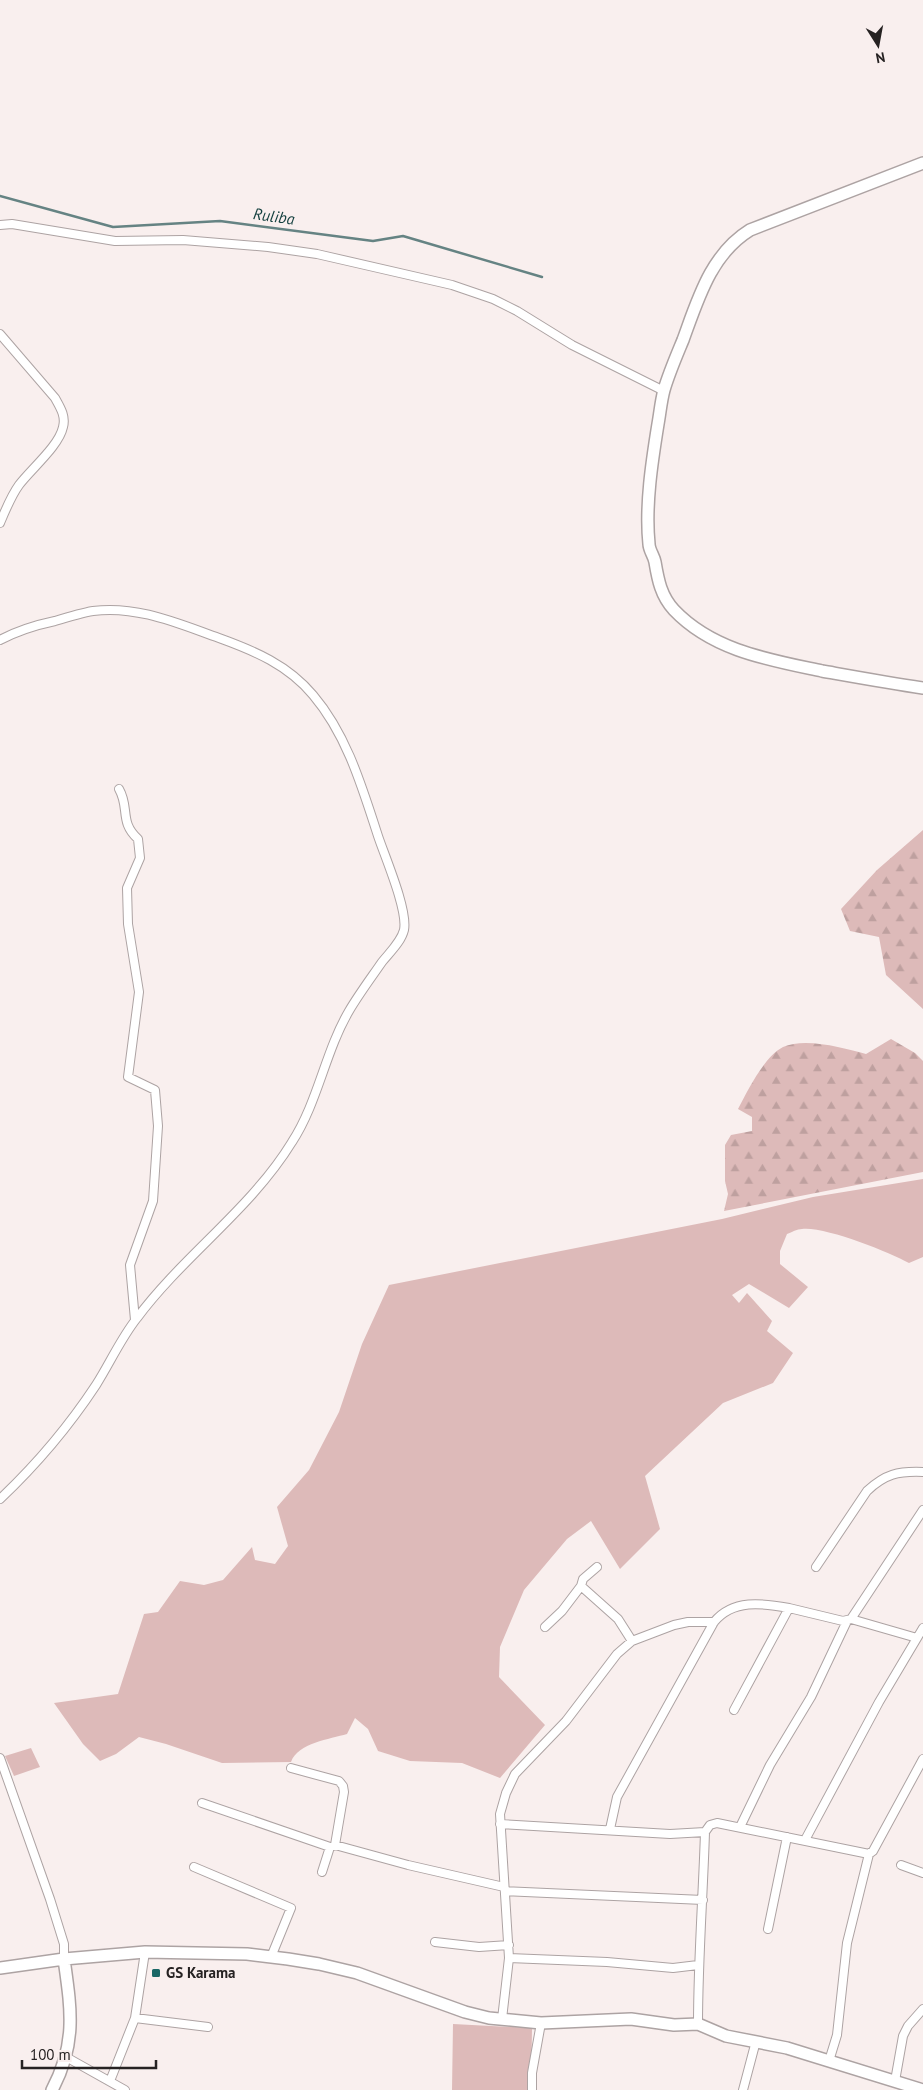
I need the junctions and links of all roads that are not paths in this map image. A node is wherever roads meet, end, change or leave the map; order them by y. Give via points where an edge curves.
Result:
1 (923, 163) edge
2 (0, 225) edge
3 (0, 334) edge
4 (664, 391) junction
5 (0, 523) edge
6 (0, 640) edge
7 (923, 688) edge
8 (118, 789) dead end
9 (135, 1320) junction
10 (923, 1472) edge
11 (0, 1499) edge
12 (923, 1510) edge
13 (597, 1567) dead end
14 (816, 1567) dead end
15 (581, 1586) junction
16 (789, 1608) junction
17 (849, 1620) junction
18 (714, 1622) junction
19 (545, 1627) dead end
20 (923, 1628) edge
21 (917, 1638) junction
22 (632, 1641) junction
23 (734, 1710) dead end
24 (0, 1758) edge
25 (923, 1758) edge
26 (291, 1768) dead end
27 (202, 1803) dead end
28 (500, 1824) junction
29 (740, 1827) junction
30 (610, 1829) junction
31 (705, 1832) junction
32 (787, 1837) junction
33 (805, 1840) junction
34 (332, 1846) junction
35 (869, 1854) junction
36 (901, 1865) dead end
37 (194, 1867) dead end
38 (322, 1872) dead end
39 (923, 1873) edge
40 (505, 1889) junction
41 (703, 1900) junction
42 (768, 1929) dead end
43 (435, 1942) dead end
44 (508, 1945) junction
45 (145, 1952) junction
46 (271, 1957) junction
47 (510, 1958) junction
48 (64, 1959) junction
49 (698, 1965) junction
50 (0, 1968) edge
51 (923, 2009) edge
52 (135, 2018) junction
53 (502, 2019) junction
54 (541, 2023) junction
55 (698, 2024) junction
56 (208, 2027) dead end
57 (756, 2041) junction
58 (66, 2057) junction
59 (829, 2061) junction
60 (110, 2081) junction
61 (895, 2081) junction
62 (52, 2090) edge
63 (125, 2090) edge
64 (532, 2090) edge
65 (743, 2090) edge
66 (923, 2090) edge

1 - 4 main road via 766,223 738,237 705,282
2 - 4 street via 12,224 115,241 184,240 268,247 317,254 452,285 518,311 572,345
3 - 5 street via 62,408 64,419 57,440 17,488
4 - 7 main road via 649,495 649,546 660,588 671,606 716,641 757,658
6 - 9 street via 38,625 94,611 141,613 244,647 279,664 316,698 350,756 404,916 400,940 360,992 347,1015 311,1104 284,1156
8 - 9 street via 123,796 126,825 138,839 140,858 127,888 128,924 139,992 128,1077 155,1090 158,1126 153,1201 130,1265
9 - 11 street via 95,1387 67,1425
10 - 14 street via 898,1473 875,1483
12 - 17 street
13 - 15 street via 583,1579
15 - 19 street
15 - 22 street via 618,1619
16 - 17 street
16 - 18 street via 752,1603 726,1611
16 - 23 street
17 - 21 street
17 - 29 street
18 - 22 street via 674,1625
18 - 30 street via 617,1797
20 - 21 street
21 - 33 street
22 - 28 street via 617,1654 566,1721 515,1774 506,1792
24 - 48 street via 50,1899 64,1944
25 - 35 street via 874,1852
26 - 34 street via 340,1781 343,1786
27 - 34 street
28 - 30 street
28 - 40 street
29 - 31 street via 716,1823 707,1827
29 - 32 street
30 - 31 street via 670,1834
31 - 41 street
32 - 33 street
32 - 42 street
33 - 35 street
34 - 38 street
34 - 40 street
35 - 59 street via 847,1943 837,2035
36 - 39 street
37 - 46 street via 291,1908
40 - 41 street
40 - 44 street
41 - 49 street
43 - 44 street via 479,1947
44 - 47 street
45 - 46 main road
45 - 48 main road
45 - 52 street
46 - 53 main road via 339,1968 465,2012
47 - 49 street via 673,1968
47 - 53 street
48 - 50 main road
48 - 58 main road via 71,2030
49 - 55 street
51 - 61 street via 903,2036
52 - 56 street
52 - 60 street
53 - 54 main road
54 - 55 main road via 631,2019 674,2025
54 - 64 street
55 - 57 main road via 726,2036
57 - 59 main road
57 - 65 street
58 - 60 street
58 - 62 main road
59 - 61 main road
60 - 63 street
61 - 66 main road

